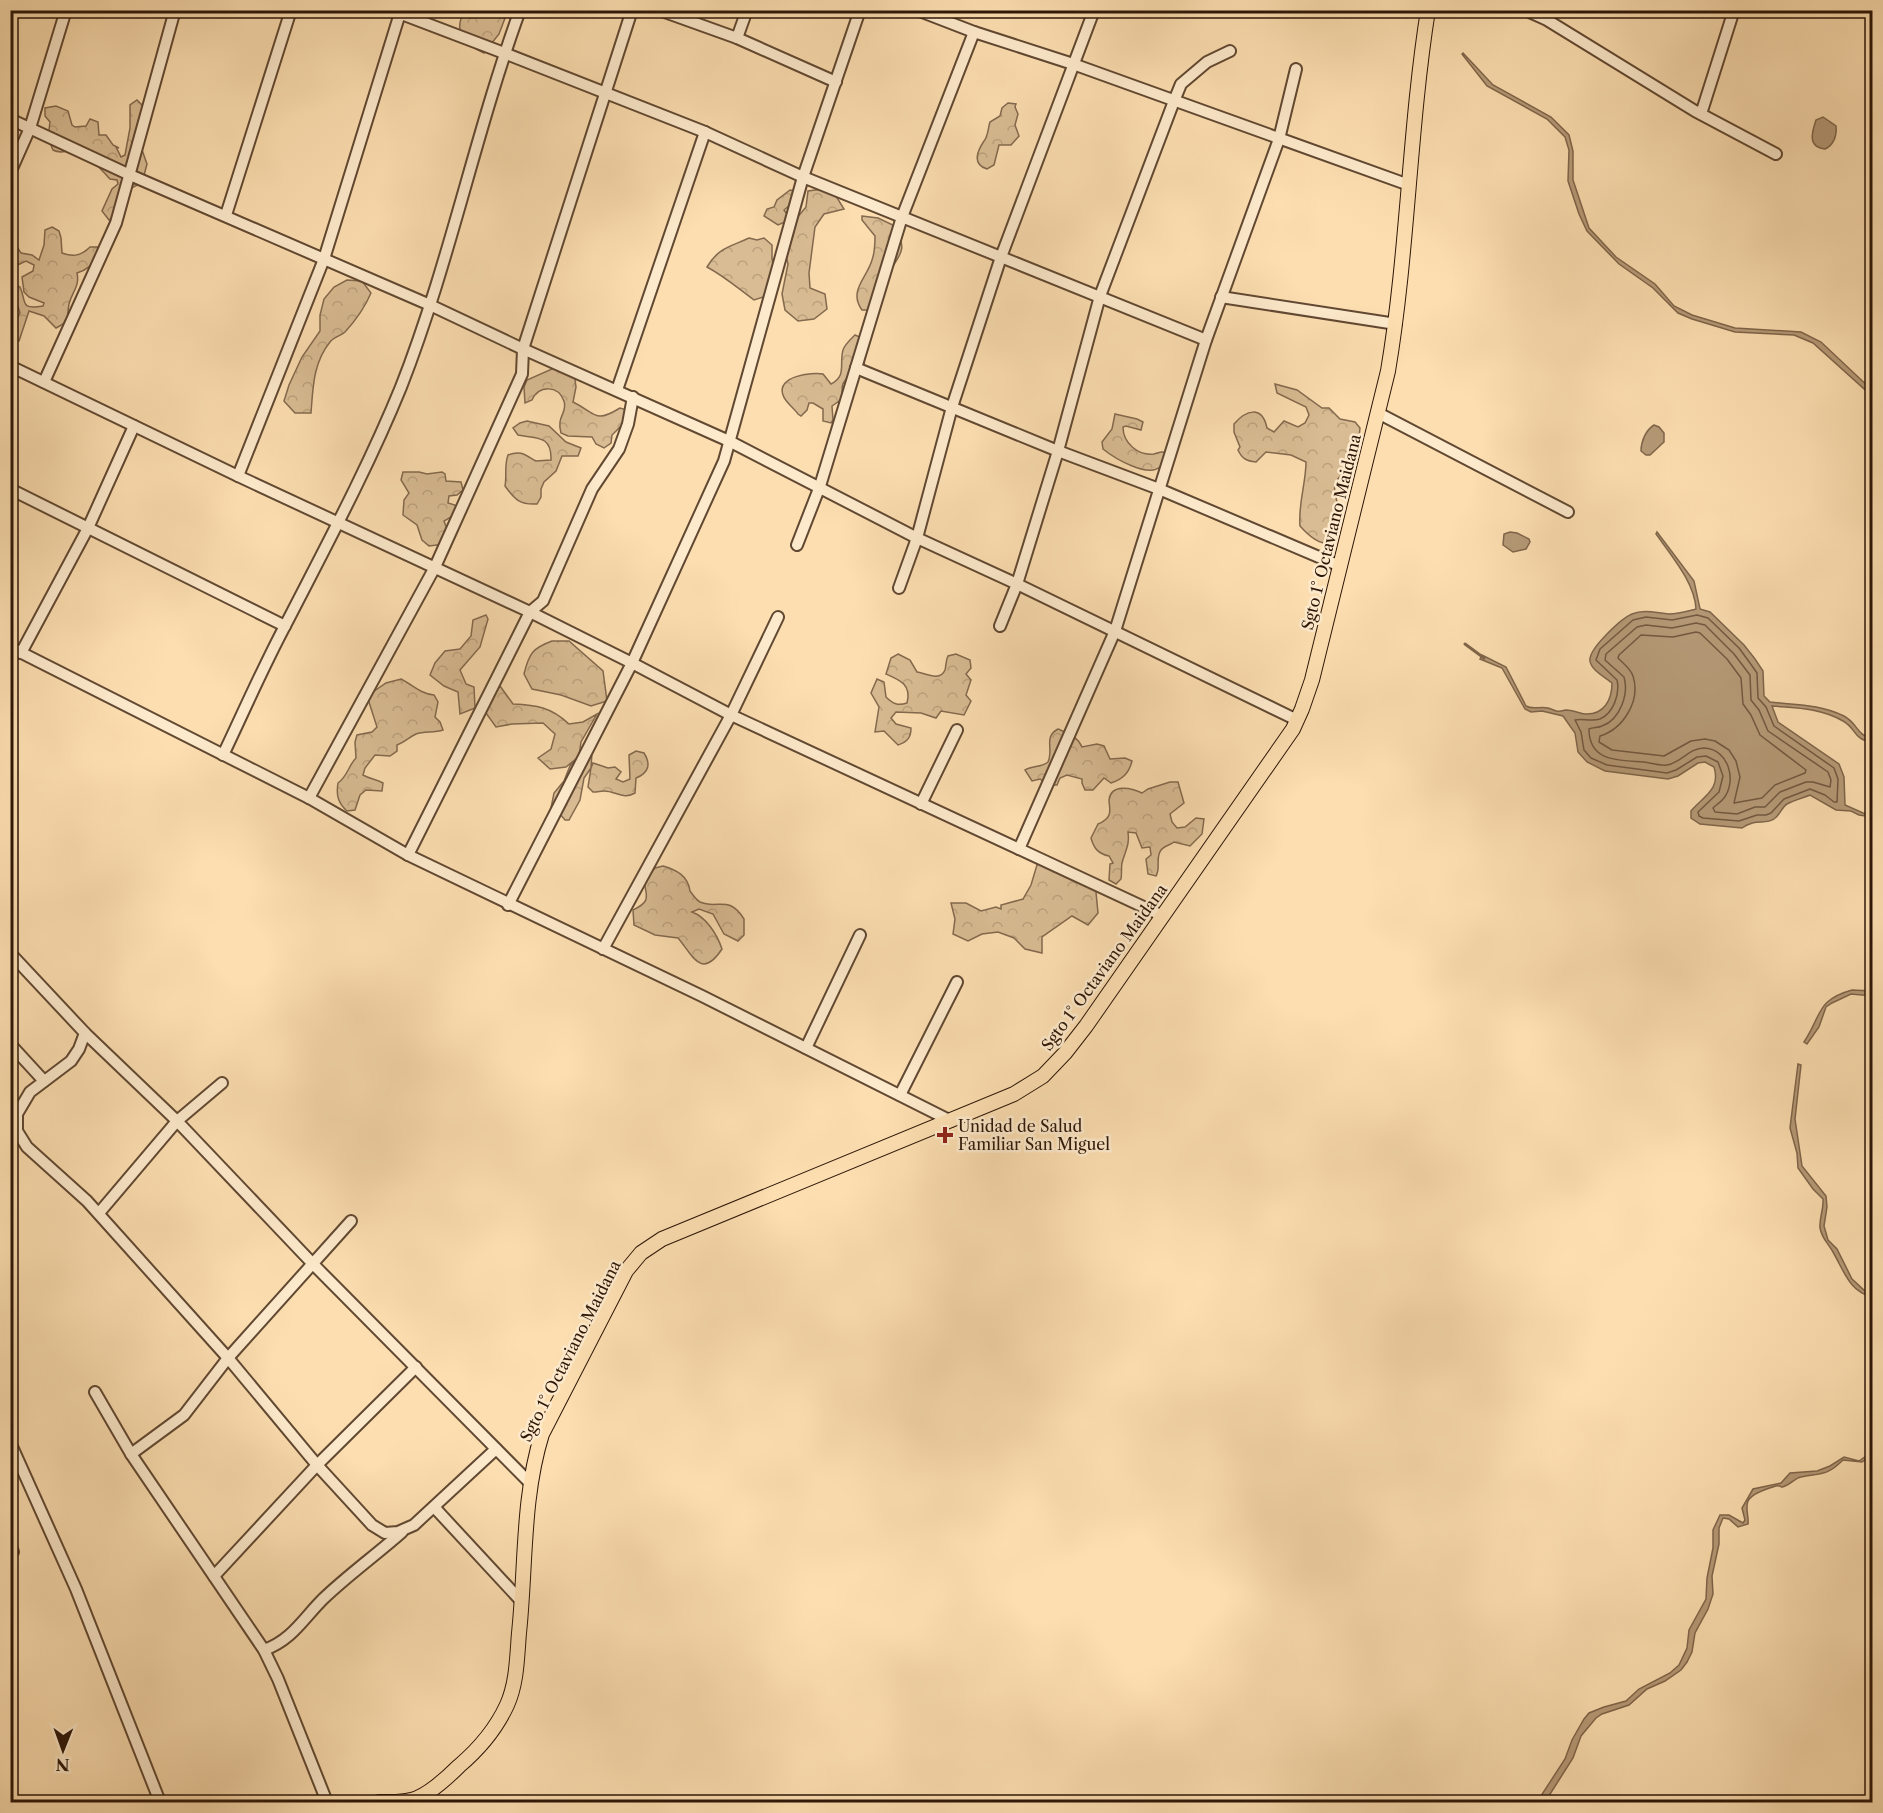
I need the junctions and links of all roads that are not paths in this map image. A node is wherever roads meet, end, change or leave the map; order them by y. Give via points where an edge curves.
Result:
1 (66, 10) edge
2 (175, 10) edge
3 (291, 10) edge
4 (520, 10) edge
5 (632, 10) edge
6 (659, 10) edge
7 (747, 10) edge
8 (860, 10) edge
9 (917, 10) edge
10 (1428, 10) edge
11 (1525, 10) edge
12 (1734, 10) edge
13 (397, 12) edge
14 (1093, 13) dead end
15 (974, 32) junction
16 (737, 38) junction
17 (1230, 51) dead end
18 (504, 53) junction
19 (1073, 64) junction
20 (1296, 69) dead end
21 (836, 82) junction
22 (604, 93) junction
23 (1174, 101) junction
24 (1701, 114) junction
25 (10, 119) edge
26 (30, 128) junction
27 (705, 132) junction
28 (1279, 139) junction
29 (1776, 154) dead end
30 (10, 173) edge
31 (130, 175) junction
32 (803, 177) junction
33 (1409, 185) junction
34 (226, 215) junction
35 (902, 217) junction
36 (1001, 257) junction
37 (324, 259) junction
38 (1100, 296) junction
39 (1221, 297) junction
40 (430, 305) junction
41 (1396, 324) junction
42 (1206, 340) junction
43 (523, 349) junction
44 (10, 366) edge
45 (856, 368) junction
46 (44, 382) junction
47 (617, 390) junction
48 (633, 397) junction
49 (952, 407) junction
50 (1378, 413) junction
51 (134, 426) junction
52 (729, 441) junction
53 (1058, 451) junction
54 (238, 476) junction
55 (820, 486) junction
56 (10, 489) edge
57 (1159, 489) junction
58 (1569, 512) dead end
59 (339, 522) junction
60 (88, 528) junction
61 (917, 538) junction
62 (797, 545) dead end
63 (1340, 566) junction
64 (435, 567) junction
65 (1017, 584) junction
66 (898, 588) dead end
67 (530, 612) junction
68 (778, 616) dead end
69 (285, 626) junction
70 (1000, 626) dead end
71 (1115, 631) junction
72 (10, 647) edge
73 (21, 653) junction
74 (632, 663) junction
75 (731, 715) junction
76 (1297, 720) junction
77 (957, 730) dead end
78 (223, 755) junction
79 (309, 798) junction
80 (921, 804) junction
81 (1019, 849) junction
82 (408, 855) junction
83 (508, 904) junction
84 (1163, 916) junction
85 (860, 935) dead end
86 (603, 949) junction
87 (11, 955) edge
88 (957, 982) dead end
89 (85, 1033) junction
90 (10, 1044) edge
91 (806, 1048) junction
92 (44, 1081) junction
93 (222, 1083) dead end
94 (900, 1095) junction
95 (951, 1121) junction
96 (177, 1122) junction
97 (99, 1213) junction
98 (351, 1221) dead end
99 (314, 1264) junction
100 (228, 1358) junction
101 (416, 1367) junction
102 (95, 1392) dead end
103 (10, 1442) edge
104 (496, 1449) junction
105 (131, 1454) junction
106 (317, 1465) junction
107 (530, 1483) junction
108 (434, 1507) junction
109 (407, 1528) junction
110 (214, 1576) junction
111 (522, 1602) junction
112 (264, 1650) junction
113 (414, 1801) edge
114 (160, 1803) edge
115 (327, 1803) edge
116 (379, 1803) edge

1 - 26 street
2 - 31 street
3 - 34 street
4 - 18 street
5 - 22 street
6 - 16 street
7 - 16 street
8 - 21 street
9 - 15 street
10 - 33 main road, Sgto 1° Octaviano Maidana
11 - 24 street
12 - 24 street
13 - 18 street
13 - 37 street
14 - 19 street
15 - 19 street
15 - 35 street
16 - 21 street
17 - 23 street via 1207,62 1181,84
18 - 22 street
18 - 40 street
19 - 23 street
19 - 36 street
20 - 28 street
21 - 32 street
22 - 27 street
22 - 43 street
23 - 28 street
23 - 38 street
24 - 29 street
25 - 26 street
26 - 30 street
26 - 31 street
27 - 32 street
27 - 47 street
28 - 33 street
28 - 39 street
31 - 34 street
31 - 46 street via 116,224
32 - 35 street
32 - 52 street
33 - 41 main road, Sgto 1° Octaviano Maidana
34 - 37 street
35 - 36 street
35 - 45 street
36 - 38 street
36 - 49 street
37 - 40 street
37 - 54 street
38 - 42 street
38 - 53 street
39 - 41 street
39 - 42 street
40 - 43 street
40 - 59 street via 400,387
41 - 50 main road, Sgto 1° Octaviano Maidana
42 - 57 street
43 - 47 street
43 - 64 street via 522,374
44 - 46 street
45 - 49 street
45 - 55 street
46 - 51 street
47 - 48 street
48 - 52 street
48 - 67 street via 619,449 592,489 543,601
49 - 53 street
49 - 61 street
50 - 58 street
50 - 63 main road, Sgto 1° Octaviano Maidana
51 - 54 street
51 - 60 street
52 - 55 street
52 - 74 street via 724,461
53 - 57 street
53 - 65 street
54 - 59 street
55 - 61 street
55 - 62 street
56 - 60 street
57 - 63 street
57 - 71 street
59 - 64 street
59 - 69 street
60 - 69 street
60 - 73 street
61 - 65 street
61 - 66 street
63 - 76 main road, Sgto 1° Octaviano Maidana via 1312,680
64 - 67 street
64 - 79 street
65 - 70 street
65 - 71 street
67 - 74 street
67 - 82 street
68 - 75 street
69 - 78 street
71 - 76 street
71 - 81 street
72 - 73 street
73 - 78 street
74 - 75 street
74 - 83 street
75 - 80 street
75 - 86 street
76 - 84 main road, Sgto 1° Octaviano Maidana
77 - 80 street
78 - 79 street
79 - 82 street
80 - 81 street
81 - 84 street
82 - 83 street
83 - 86 street
84 - 95 main road, Sgto 1° Octaviano Maidana via 1086,1026 1043,1076 1014,1094
85 - 91 street
86 - 91 street
87 - 89 street
88 - 94 street
89 - 92 street via 71,1061
89 - 96 street
90 - 92 street
91 - 94 street
92 - 97 street via 30,1092 17,1114 17,1131 27,1147
93 - 96 street
94 - 95 street
95 - 107 main road, Sgto 1° Octaviano Maidana via 662,1239 641,1253 626,1270 542,1434
96 - 97 street
96 - 99 street
97 - 100 street
98 - 99 street
99 - 100 street
99 - 101 street
100 - 105 street via 184,1415
100 - 106 street
101 - 104 street
101 - 106 street
102 - 105 street
103 - 114 street via 76,1589
104 - 107 street
104 - 108 street
105 - 110 street
106 - 109 street via 372,1525 385,1533
106 - 110 street
107 - 111 main road, Sgto 1° Octaviano Maidana
108 - 109 street
108 - 111 street
109 - 112 street via 324,1599 287,1639
110 - 112 street
111 - 113 main road, Sgto 1° Octaviano Maidana via 515,1674 508,1703 495,1728 463,1764
112 - 115 street
113 - 116 main road

